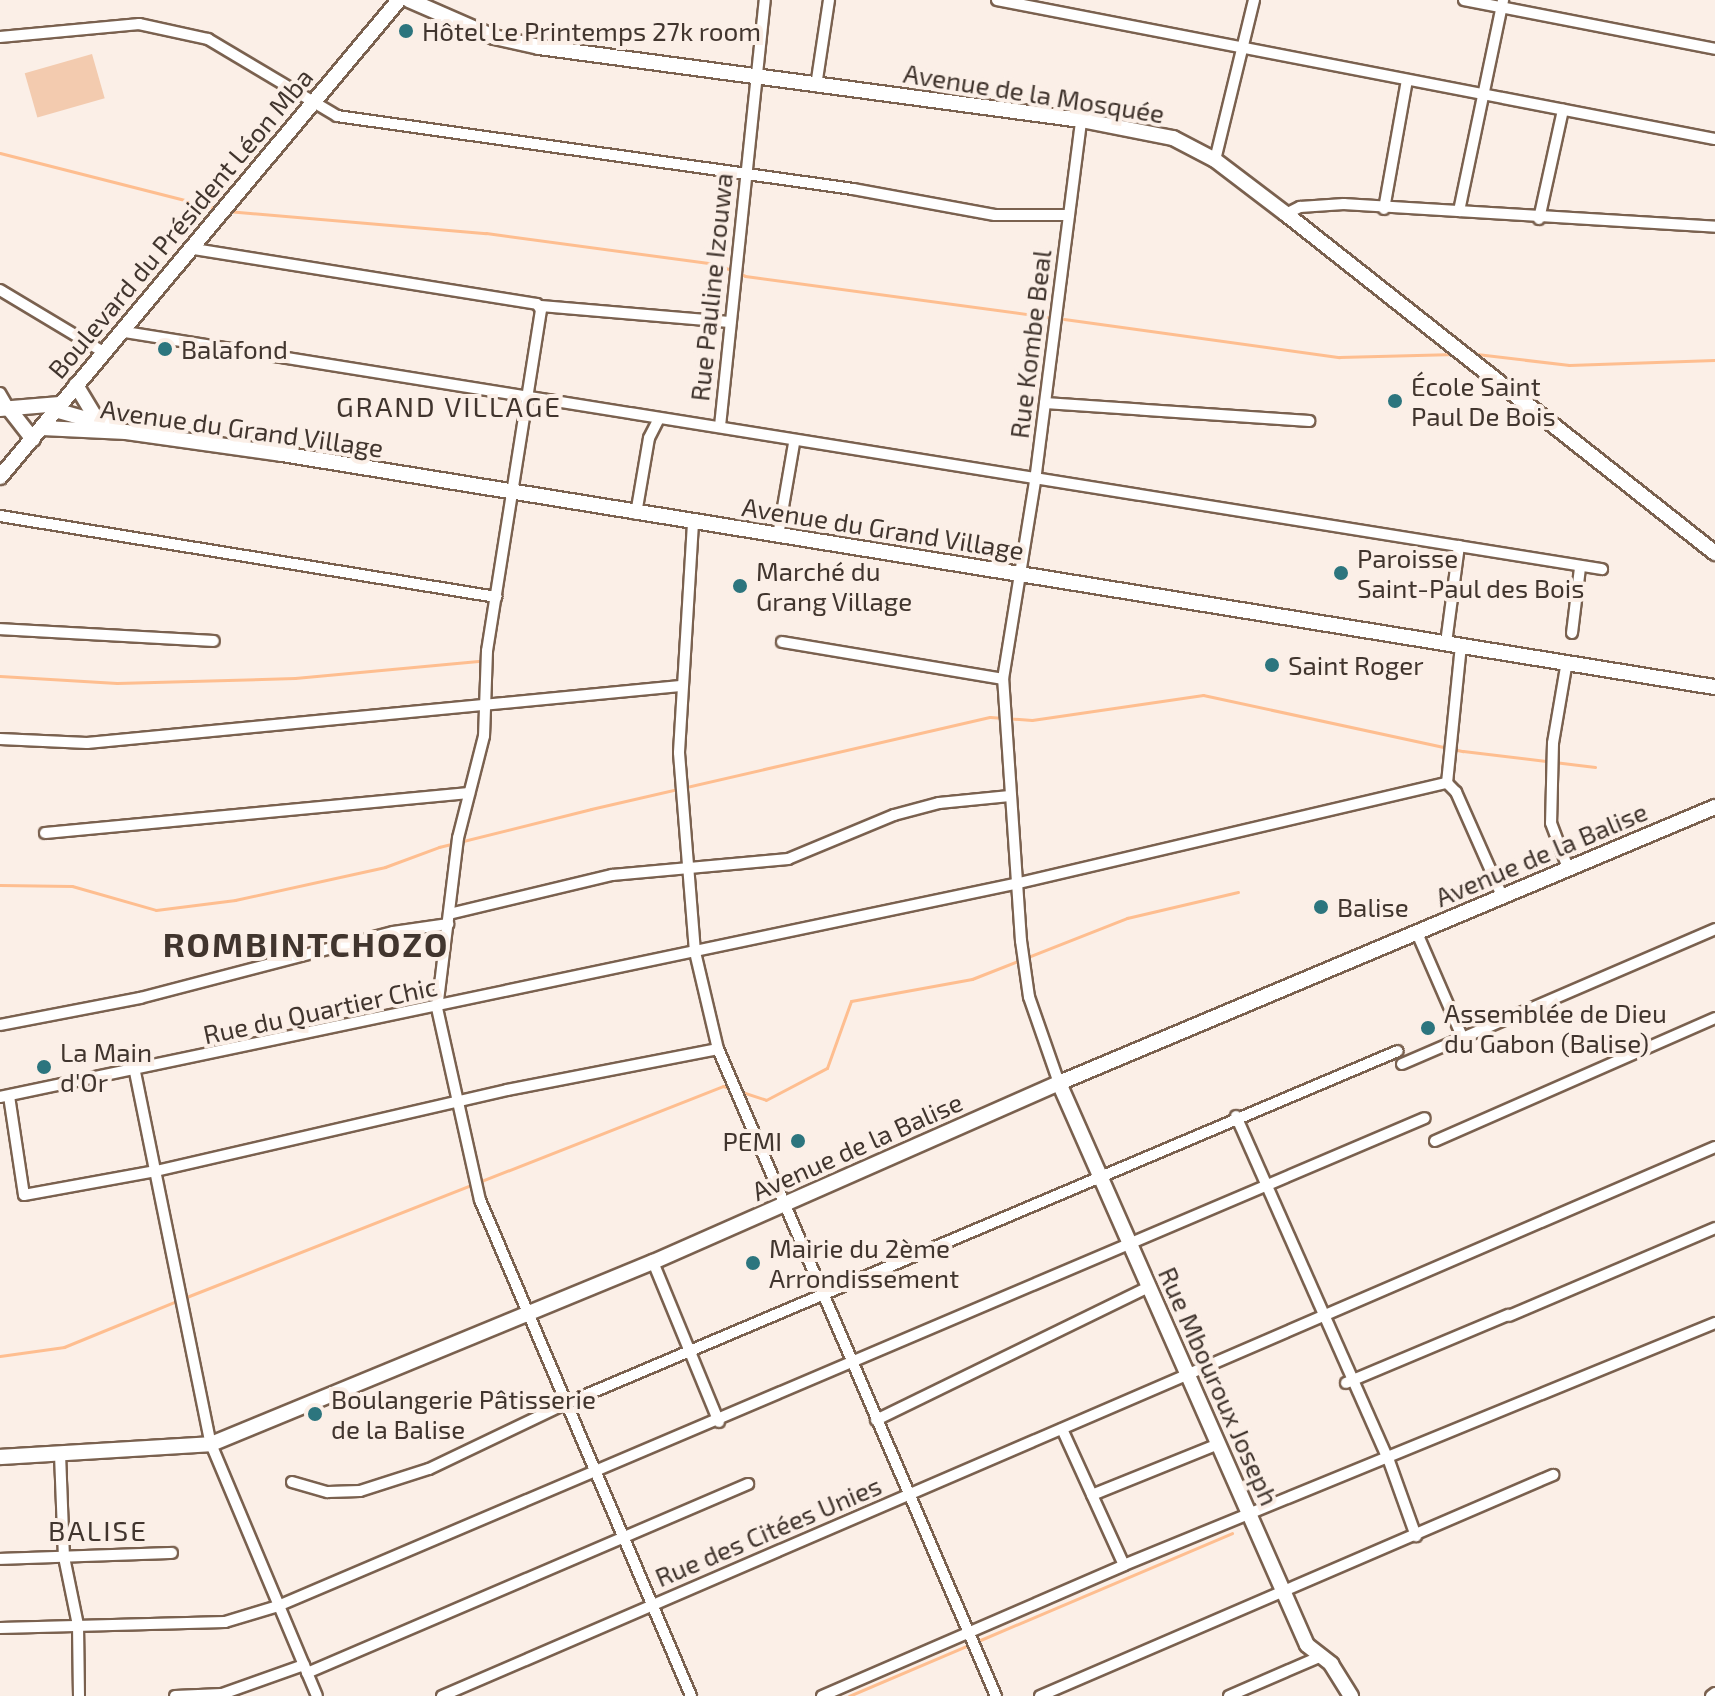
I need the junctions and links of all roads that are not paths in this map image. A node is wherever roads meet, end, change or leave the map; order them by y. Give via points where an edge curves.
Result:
1 (399, 0) edge
2 (409, 0) edge
3 (765, 0) edge
4 (829, 0) edge
5 (997, 0) edge
6 (1254, 0) edge
7 (1464, 0) edge
8 (1502, 4) edge
9 (0, 37) edge
10 (1244, 48) junction
11 (1715, 49) edge
12 (756, 79) junction
13 (1407, 80) junction
14 (816, 86) junction
15 (1482, 94) junction
16 (311, 103) junction
17 (1563, 110) junction
18 (1081, 120) junction
19 (1715, 139) edge
20 (1215, 160) junction
21 (744, 172) junction
22 (1384, 209) junction
23 (1459, 211) junction
24 (1286, 214) junction
25 (1069, 215) junction
26 (1539, 219) junction
27 (1715, 227) edge
28 (194, 249) junction
29 (0, 290) edge
30 (540, 306) junction
31 (730, 322) junction
32 (125, 332) junction
33 (105, 353) junction
34 (76, 385) junction
35 (0, 393) edge
36 (532, 396) junction
37 (1045, 403) junction
38 (58, 407) junction
39 (5, 410) edge
40 (97, 420) junction
41 (658, 420) junction
42 (1309, 421) dead end
43 (720, 426) junction
44 (126, 432) junction
45 (37, 434) junction
46 (794, 443) junction
47 (0, 477) edge
48 (1035, 481) junction
49 (513, 495) junction
50 (636, 514) junction
51 (0, 516) edge
52 (693, 523) junction
53 (778, 536) junction
54 (1459, 546) junction
55 (1715, 553) edge
56 (1580, 568) junction
57 (1602, 569) dead end
58 (1019, 573) junction
59 (496, 597) junction
60 (0, 629) edge
61 (1572, 633) dead end
62 (214, 641) dead end
63 (782, 642) dead end
64 (1446, 643) junction
65 (1461, 645) junction
66 (1567, 661) junction
67 (1003, 679) junction
68 (680, 686) junction
69 (1715, 687) edge
70 (486, 708) junction
71 (0, 739) edge
72 (1447, 783) junction
73 (469, 793) junction
74 (1010, 796) junction
75 (1715, 807) edge
76 (45, 833) dead end
77 (1568, 868) junction
78 (689, 870) junction
79 (1019, 883) junction
80 (1502, 896) junction
81 (449, 919) junction
82 (1715, 929) edge
83 (1417, 933) junction
84 (695, 952) junction
85 (437, 1008) junction
86 (1715, 1018) edge
87 (0, 1025) edge
88 (1463, 1039) junction
89 (718, 1049) junction
90 (1398, 1051) dead end
91 (1402, 1064) dead end
92 (135, 1072) junction
93 (1059, 1083) junction
94 (4, 1097) edge
95 (457, 1105) junction
96 (1236, 1116) junction
97 (1425, 1118) dead end
98 (1435, 1141) dead end
99 (1715, 1147) edge
100 (156, 1171) junction
101 (1100, 1177) junction
102 (1263, 1182) junction
103 (783, 1204) junction
104 (1715, 1228) edge
105 (1128, 1240) junction
106 (653, 1262) junction
107 (1149, 1287) junction
108 (822, 1295) junction
109 (528, 1312) junction
110 (1324, 1319) junction
111 (1714, 1328) edge
112 (691, 1354) junction
113 (852, 1365) junction
114 (1188, 1374) junction
115 (1348, 1382) junction
116 (567, 1403) junction
117 (876, 1420) junction
118 (719, 1422) junction
119 (1062, 1429) junction
120 (211, 1444) junction
121 (1218, 1444) junction
122 (60, 1454) junction
123 (0, 1457) edge
124 (1389, 1461) junction
125 (598, 1473) junction
126 (1553, 1475) dead end
127 (292, 1482) dead end
128 (748, 1484) dead end
129 (909, 1495) junction
130 (1092, 1495) junction
131 (1250, 1515) junction
132 (1416, 1536) junction
133 (625, 1538) junction
134 (172, 1553) dead end
135 (64, 1557) junction
136 (0, 1559) edge
137 (1124, 1565) junction
138 (1283, 1592) junction
139 (653, 1604) junction
140 (278, 1606) junction
141 (78, 1625) junction
142 (0, 1628) edge
143 (968, 1636) junction
144 (1319, 1657) junction
145 (305, 1669) junction
146 (79, 1696) edge
147 (175, 1696) edge
148 (317, 1696) edge
149 (442, 1696) edge
150 (691, 1696) edge
151 (822, 1696) edge
152 (996, 1696) edge
153 (1040, 1696) edge
154 (1229, 1696) edge
155 (1351, 1696) edge

1 - 16 street, Boulevard du Président Léon Mba
2 - 12 street, Avenue de la Mosquée via 494,37
3 - 12 street, Rue Pauline Izouwa
4 - 14 street
5 - 10 street
6 - 10 street
7 - 8 street
8 - 11 street
8 - 15 street
9 - 16 street via 139,24 185,33 229,50
10 - 13 street
10 - 20 street
12 - 14 street, Avenue de la Mosquée
12 - 21 street, Rue Pauline Izouwa
13 - 15 street
13 - 22 street
14 - 18 street, Avenue de la Mosquée
15 - 17 street
15 - 23 street
16 - 21 street via 337,116
16 - 28 street, Boulevard du Président Léon Mba
17 - 19 street
17 - 26 street
18 - 20 street, Avenue de la Mosquée via 1147,130
18 - 25 street, Rue Kombe Beal
20 - 24 street, Avenue de la Mosquée
21 - 25 street via 995,215
21 - 31 street, Rue Pauline Izouwa
22 - 23 street
22 - 24 street via 1314,205
23 - 26 street
24 - 55 street, Avenue de la Mosquée
25 - 37 street, Rue Kombe Beal
26 - 27 street
28 - 30 street
28 - 32 street, Boulevard du Président Léon Mba
29 - 33 street
30 - 31 street
30 - 36 street
31 - 43 street, Rue Pauline Izouwa
32 - 33 street, Boulevard du Président Léon Mba
32 - 36 street
33 - 34 street, Boulevard du Président Léon Mba
34 - 38 street, Boulevard du Président Léon Mba
34 - 40 street
35 - 39 street
36 - 41 street
36 - 49 street
37 - 42 street
37 - 48 street, Rue Kombe Beal
38 - 39 street
38 - 40 street
38 - 45 street, Boulevard du Président Léon Mba
39 - 45 street
40 - 44 street
41 - 43 street
41 - 50 street via 649,438
43 - 46 street, Rue Pauline Izouwa
44 - 45 street, Avenue du Grand Village
44 - 49 street, Avenue du Grand Village
45 - 47 street, Boulevard du Président Léon Mba
46 - 48 street, Rue Pauline Izouwa
46 - 53 street
48 - 54 street, Rue Pauline Izouwa
48 - 58 street, Rue Kombe Beal
49 - 50 street, Avenue du Grand Village
49 - 59 street
50 - 52 street, Avenue du Grand Village
51 - 59 street
52 - 53 street, Avenue du Grand Village
52 - 68 street
53 - 58 street, Avenue du Grand Village
54 - 56 street, Rue Pauline Izouwa
54 - 64 street
56 - 57 street, Rue Pauline Izouwa
56 - 61 street
58 - 64 street, Avenue du Grand Village
58 - 67 street, Rue Kombe Beal
59 - 70 street via 487,651
60 - 62 street
63 - 67 street
64 - 65 street, Avenue du Grand Village
65 - 66 street, Avenue du Grand Village
65 - 72 street
66 - 69 street, Avenue du Grand Village
66 - 77 street via 1553,743 1551,823
67 - 74 street, Rue Kombe Beal
68 - 70 street
68 - 78 street
70 - 71 street via 87,743
70 - 73 street
72 - 79 street, Rue du Quartier Chic
72 - 80 street via 1456,792
73 - 76 street
73 - 81 street
74 - 78 street via 939,803 894,815 788,859
74 - 79 street, Rue Kombe Beal
75 - 77 street, Avenue de la Balise
77 - 80 street, Avenue de la Balise
78 - 81 street via 572,882
78 - 84 street
79 - 84 street, Rue du Quartier Chic
79 - 93 street, Rue Kombe Beal via 1029,997
80 - 83 street, Avenue de la Balise
81 - 85 street
81 - 87 street via 140,998
82 - 88 street
83 - 88 street
83 - 93 street, Avenue de la Balise
84 - 85 street, Rue du Quartier Chic
84 - 89 street, Rue des Citées Unies
85 - 92 street, Rue du Quartier Chic
85 - 95 street
86 - 98 street
88 - 91 street
89 - 95 street via 507,1090
89 - 103 street, Rue des Citées Unies
90 - 96 street
92 - 94 street, Rue du Quartier Chic
92 - 100 street
93 - 101 street, Rue Mbouroux Joseph
93 - 103 street, Avenue de la Balise
94 - 100 street via 24,1195
95 - 100 street
95 - 109 street via 480,1200
96 - 101 street
96 - 102 street
97 - 102 street
99 - 110 street
100 - 120 street
101 - 105 street, Rue Mbouroux Joseph
101 - 108 street
102 - 105 street
102 - 110 street
103 - 106 street, Avenue de la Balise
103 - 108 street, Rue des Citées Unies
104 - 115 street
105 - 107 street, Rue Mbouroux Joseph
105 - 113 street
106 - 109 street, Avenue de la Balise
106 - 112 street
107 - 114 street, Rue Mbouroux Joseph
107 - 117 street
108 - 112 street
108 - 113 street, Rue des Citées Unies
109 - 116 street
109 - 120 street, Avenue de la Balise
110 - 114 street
110 - 115 street
111 - 124 street
112 - 116 street
112 - 118 street
113 - 117 street, Rue des Citées Unies
113 - 118 street
114 - 119 street
114 - 121 street, Rue Mbouroux Joseph
115 - 124 street
116 - 125 street
116 - 127 street via 429,1469 360,1491 328,1492
117 - 129 street, Rue des Citées Unies
118 - 125 street
119 - 129 street
119 - 130 street
120 - 122 street, Avenue de la Balise
120 - 140 street
121 - 130 street
121 - 131 street, Rue Mbouroux Joseph
122 - 123 street, Avenue de la Balise
122 - 135 street
124 - 131 street
124 - 132 street
125 - 133 street
125 - 140 street
126 - 132 street
128 - 133 street
129 - 139 street, Rue des Citées Unies
129 - 143 street
130 - 137 street
131 - 137 street
131 - 138 street, Rue Mbouroux Joseph
132 - 138 street
133 - 139 street
133 - 145 street
134 - 135 street
135 - 136 street
135 - 141 street
137 - 143 street
138 - 144 street, Rue Mbouroux Joseph via 1307,1645
138 - 153 street
139 - 149 street, Rue des Citées Unies
139 - 150 street
140 - 141 street via 225,1622
140 - 145 street
141 - 142 street
141 - 146 street
143 - 151 street
143 - 152 street
144 - 154 street
144 - 155 street, Rue Mbouroux Joseph via 1331,1664
145 - 147 street via 222,1694
145 - 148 street

